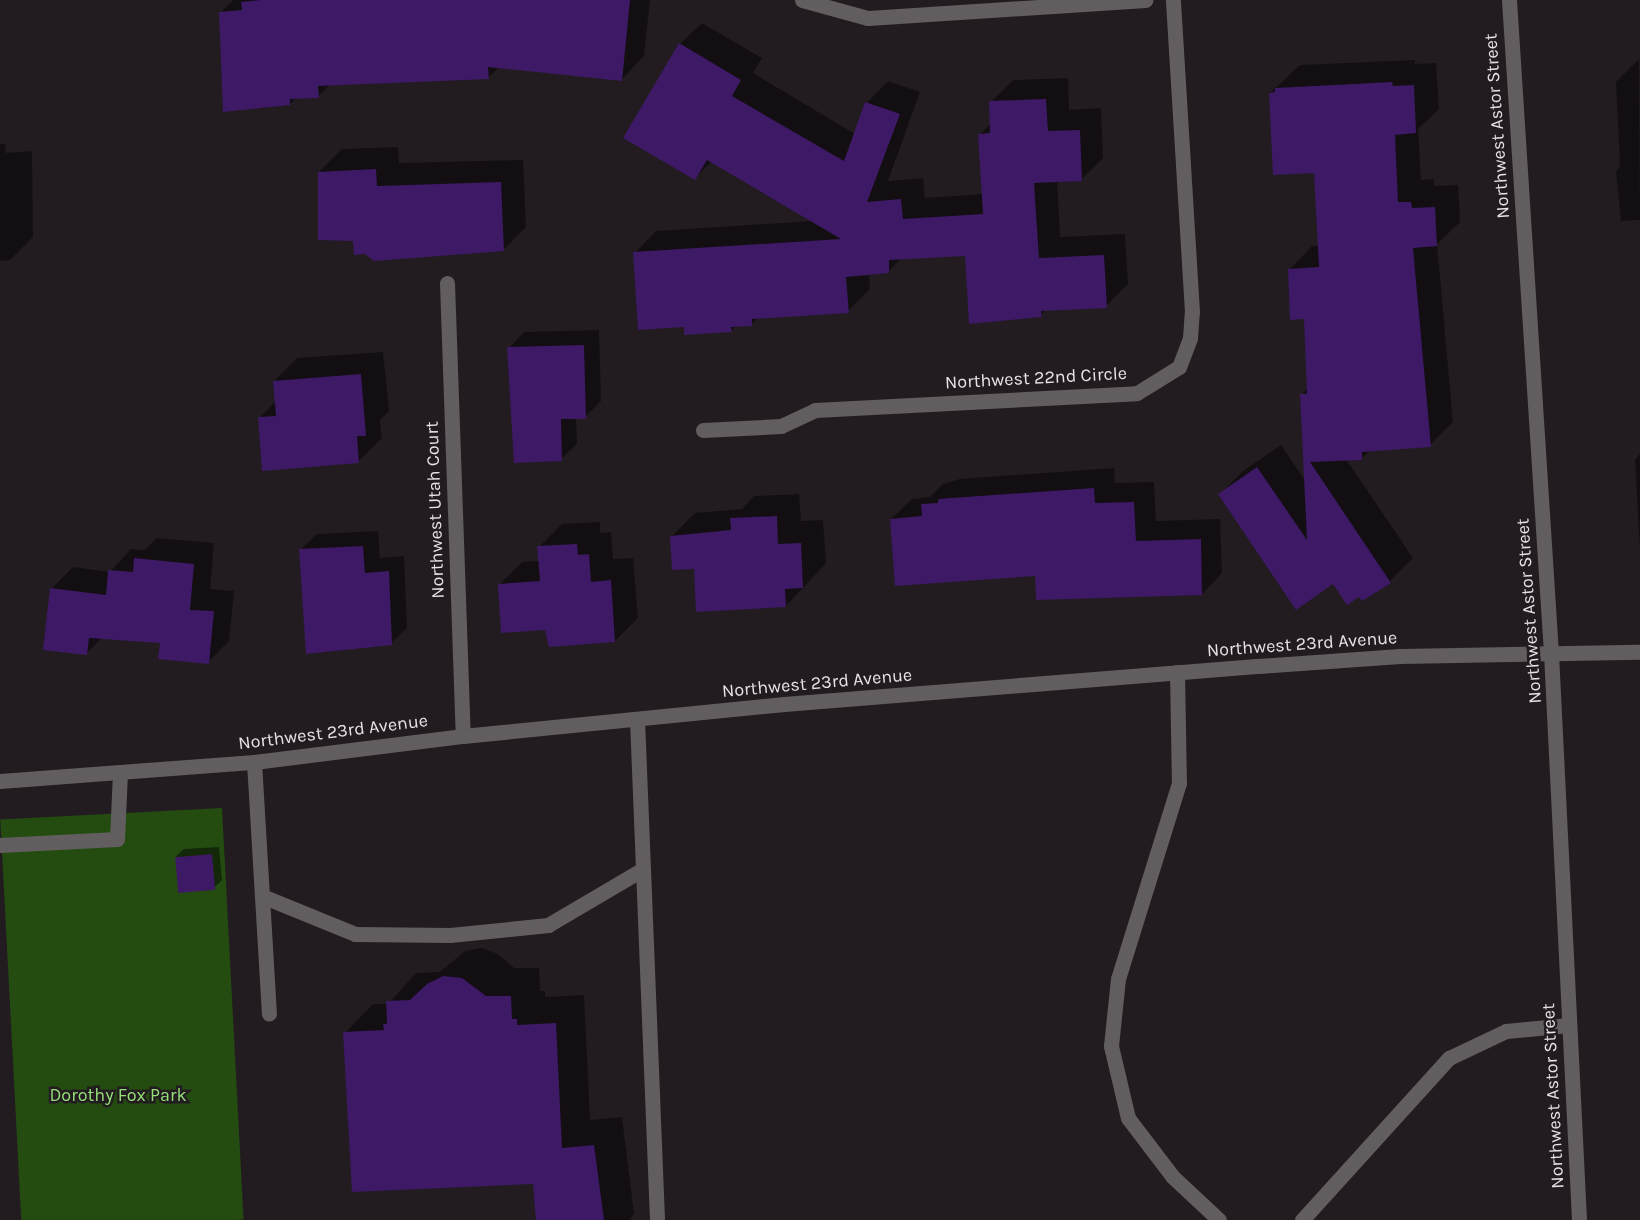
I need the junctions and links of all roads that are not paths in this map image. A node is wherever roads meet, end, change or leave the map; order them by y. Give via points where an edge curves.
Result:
1 (802, 0) edge
2 (1145, 0) edge
3 (1173, 0) edge
4 (1509, 0) edge
5 (447, 283) dead end
6 (703, 430) dead end
7 (1640, 652) edge
8 (1551, 653) junction
9 (1177, 672) junction
10 (637, 719) junction
11 (463, 736) junction
12 (254, 762) junction
13 (120, 774) junction
14 (0, 781) edge
15 (0, 845) edge
16 (643, 869) junction
17 (262, 896) junction
18 (269, 1014) dead end
19 (1569, 1024) junction
20 (657, 1220) edge
21 (1219, 1220) edge
22 (1302, 1220) edge
23 (1579, 1220) edge

1 - 2 street via 868,18
3 - 6 street, Northwest 22nd Circle via 1192,312 1190,338 1179,367 1137,393 815,410 781,426
4 - 8 street, Northwest Astor Street
5 - 11 street, Northwest Utah Court
7 - 8 street, Northwest 23rd Avenue
8 - 9 street, Northwest 23rd Avenue via 1400,656
8 - 19 street, Northwest Astor Street
9 - 10 street, Northwest 23rd Avenue
9 - 21 street via 1179,783 1118,979 1111,1046 1128,1118 1173,1177
10 - 11 street, Northwest 23rd Avenue
10 - 16 street
11 - 12 street, Northwest 23rd Avenue
12 - 13 street, Northwest 23rd Avenue
12 - 17 street
13 - 14 street, Northwest 23rd Avenue
13 - 15 street via 117,839
16 - 17 street via 548,925 450,935 354,934
16 - 20 street
17 - 18 street
19 - 22 street via 1506,1031 1449,1058
19 - 23 street, Northwest Astor Street

